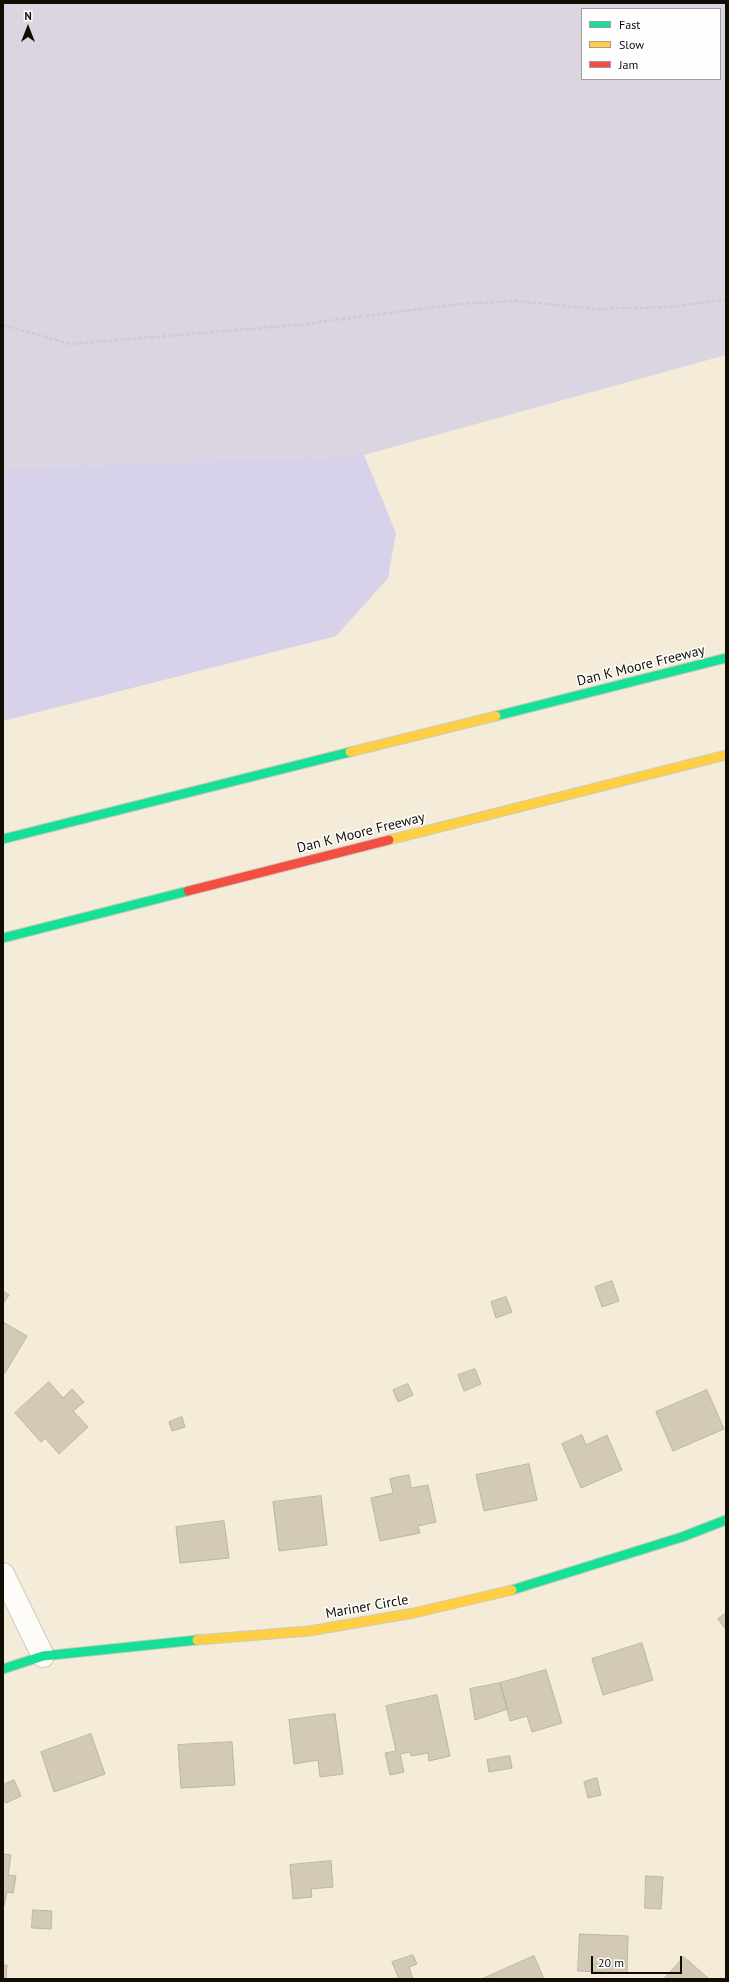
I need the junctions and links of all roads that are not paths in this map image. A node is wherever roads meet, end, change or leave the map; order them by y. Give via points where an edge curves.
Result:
1 (726, 658) edge
2 (726, 755) edge
3 (3, 839) edge
4 (3, 938) edge
5 (726, 1520) edge
6 (3, 1574) edge
7 (43, 1656) junction
8 (3, 1669) edge

1 - 3 main road, Dan K Moore Freeway
2 - 4 main road, Dan K Moore Freeway
5 - 7 main road, Mariner Circle via 682,1537 512,1590 414,1613 309,1631 136,1645
6 - 7 street
7 - 8 main road, Mariner Circle

